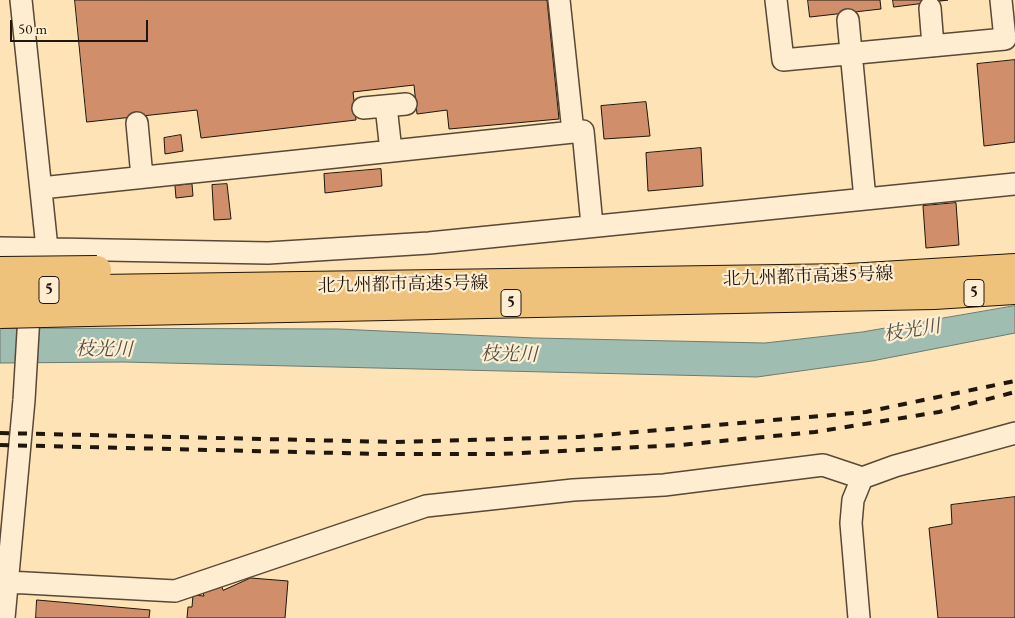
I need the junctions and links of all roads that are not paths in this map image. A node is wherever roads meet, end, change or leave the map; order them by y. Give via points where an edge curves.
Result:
1 (21, 0) edge
2 (560, 0) edge
3 (776, 0) edge
4 (1001, 0) edge
5 (930, 8) dead end
6 (848, 20) dead end
7 (933, 46) junction
8 (851, 53) junction
9 (363, 108) dead end
10 (137, 123) dead end
11 (573, 132) junction
12 (391, 151) junction
13 (142, 177) junction
14 (1015, 184) edge
15 (41, 188) junction
16 (865, 198) junction
17 (592, 226) junction
18 (0, 248) edge
19 (40, 248) junction
20 (1015, 268) edge
21 (0, 271) edge
22 (94, 290) junction
23 (1015, 290) edge
24 (0, 291) edge
25 (57, 313) junction
26 (0, 314) edge
27 (0, 318) edge
28 (1015, 433) edge
29 (862, 478) junction
30 (8, 582) junction
31 (4, 618) edge
32 (859, 618) edge

1 - 15 street
2 - 11 street
3 - 8 street via 783,60
4 - 7 street via 1005,39
5 - 7 street
6 - 8 street
7 - 8 street
8 - 16 street
9 - 12 street via 396,105
10 - 13 street
11 - 12 street
11 - 17 street via 583,131
12 - 13 street
13 - 15 street
14 - 16 street
15 - 19 street
16 - 17 street
17 - 19 street via 429,243 268,253
18 - 19 street
19 - 30 street via 29,306
20 - 22 highway, 北九州都市高速5号線 / 5 via 849,278 378,285 251,272
21 - 22 highway, bridge
22 - 23 highway, 北九州都市高速5号線 / 5 via 934,295
22 - 24 highway, 北九州都市高速5号線 / 5, bridge
22 - 25 highway, 北九州都市高速5号線 / 5, bridge
25 - 26 highway, 北九州都市高速5号線 / 5, bridge
25 - 27 highway, bridge
28 - 29 street
29 - 30 street via 823,465 664,485 573,490 426,506 175,591
29 - 32 street via 853,500 851,523
30 - 31 street

